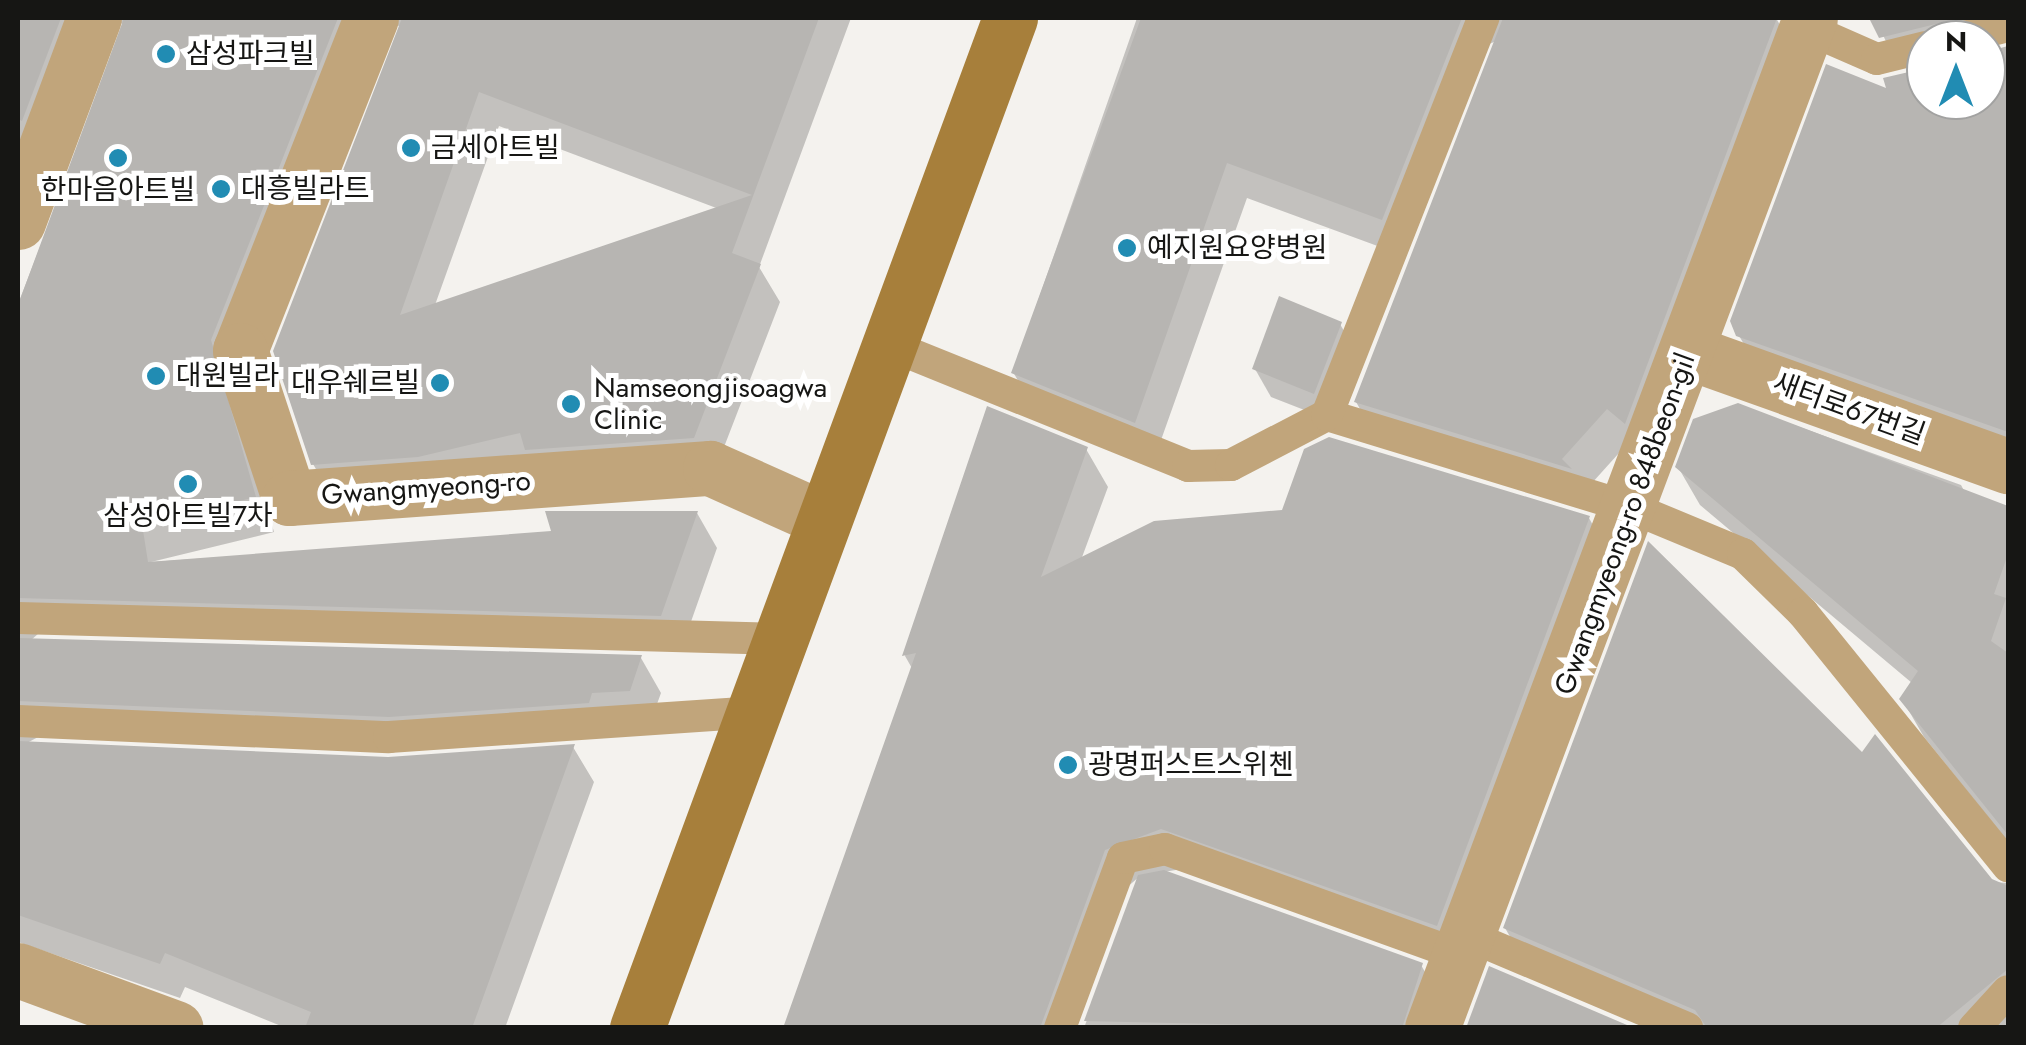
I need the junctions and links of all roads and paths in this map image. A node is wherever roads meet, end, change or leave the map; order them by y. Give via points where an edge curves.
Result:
1 (94, 18) edge
2 (371, 18) edge
3 (1010, 18) edge
4 (1483, 18) edge
5 (1808, 23) edge
6 (1906, 51) edge
7 (18, 222) edge
8 (889, 345) junction
9 (1689, 352) junction
10 (1326, 414) junction
11 (2008, 466) edge
12 (1632, 508) junction
13 (824, 519) junction
14 (18, 618) edge
15 (780, 640) junction
16 (753, 712) junction
17 (18, 721) edge
18 (2008, 866) edge
19 (1464, 946) junction
20 (18, 973) edge
21 (2008, 991) edge
22 (176, 1028) edge
23 (637, 1028) edge
24 (1060, 1028) edge
25 (1432, 1028) edge
26 (1686, 1028) edge
27 (1974, 1028) edge

1 - 7 street
2 - 13 street, Gwangmyeong-ro via 240,350 289,498 710,468
3 - 8 main road
4 - 10 lane
5 - 6 lane via 1876,59
5 - 9 street, Gwangmyeong-ro 848beon-gil
8 - 10 lane via 1188,466 1232,465
8 - 13 main road
9 - 11 street, 새터로67번길
9 - 12 street, Gwangmyeong-ro 848beon-gil
10 - 12 lane
12 - 18 lane via 1743,554 1803,613
12 - 19 street, Gwangmyeong-ro 848beon-gil
13 - 15 main road
14 - 15 lane
15 - 16 main road
16 - 17 lane via 389,737
16 - 23 main road
19 - 24 lane via 1165,849 1122,858
19 - 25 street, Gwangmyeong-ro 848beon-gil
19 - 26 lane
20 - 22 street
21 - 27 lane

